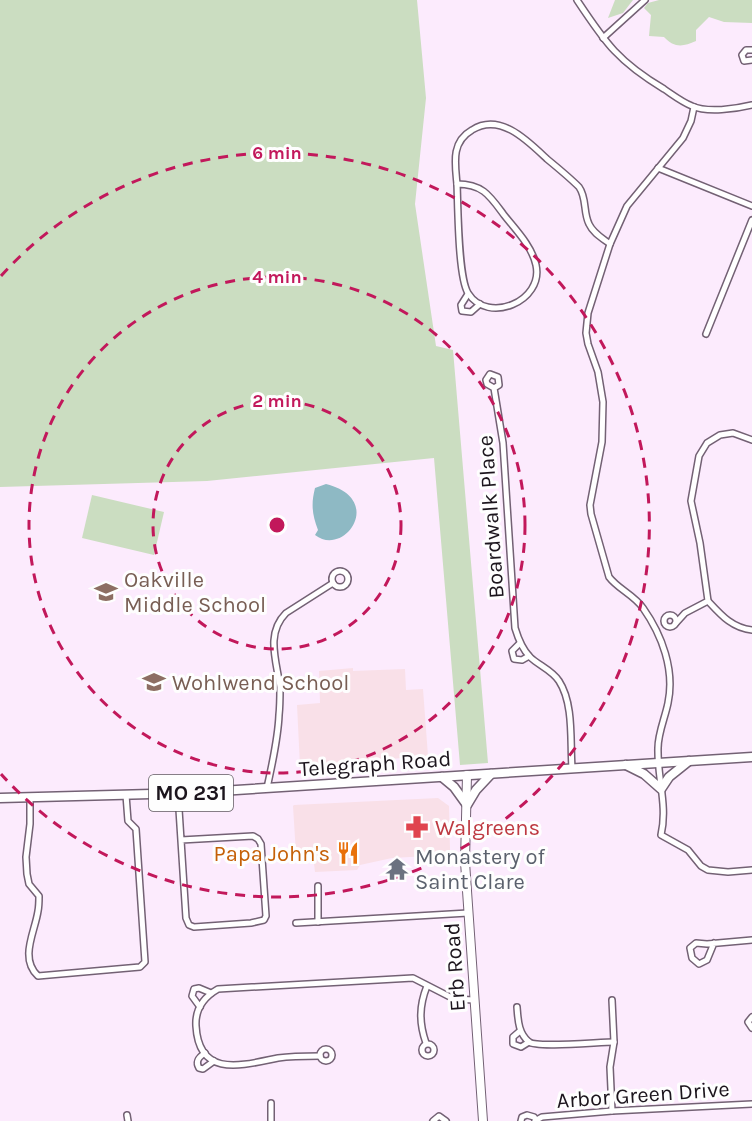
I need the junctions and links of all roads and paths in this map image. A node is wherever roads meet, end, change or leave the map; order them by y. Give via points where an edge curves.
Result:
1 (577, 0) edge
2 (645, 0) edge
3 (603, 38) junction
4 (752, 50) edge
5 (752, 60) edge
6 (752, 105) edge
7 (694, 107) junction
8 (658, 168) junction
9 (457, 184) junction
10 (752, 206) edge
11 (752, 220) edge
12 (610, 244) junction
13 (468, 294) junction
14 (480, 304) junction
15 (706, 334) dead end
16 (494, 388) dead end
17 (752, 440) edge
18 (333, 583) dead end
19 (708, 601) junction
20 (685, 613) junction
21 (671, 614) junction
22 (664, 623) junction
23 (675, 624) junction
24 (654, 628) junction
25 (752, 630) edge
26 (520, 643) junction
27 (529, 656) junction
28 (752, 757) edge
29 (690, 760) junction
30 (659, 762) junction
31 (625, 765) junction
32 (572, 768) junction
33 (491, 774) junction
34 (467, 775) junction
35 (442, 777) junction
36 (267, 788) junction
37 (662, 789) junction
38 (178, 794) junction
39 (126, 795) junction
40 (30, 797) junction
41 (0, 798) edge
42 (467, 805) junction
43 (181, 840) junction
44 (752, 870) edge
45 (318, 886) dead end
46 (468, 913) junction
47 (318, 922) junction
48 (296, 923) dead end
49 (752, 940) edge
50 (714, 944) junction
51 (427, 986) junction
52 (211, 993) junction
53 (474, 1000) junction
54 (612, 1000) dead end
55 (200, 1006) junction
56 (517, 1007) dead end
57 (752, 1017) edge
58 (752, 1028) edge
59 (520, 1031) junction
60 (530, 1042) junction
61 (614, 1042) junction
62 (426, 1043) dead end
63 (205, 1053) junction
64 (320, 1056) dead end
65 (214, 1061) junction
66 (271, 1103) dead end
67 (752, 1104) edge
68 (612, 1110) junction
69 (271, 1121) edge
70 (434, 1121) edge
71 (446, 1121) edge
72 (483, 1121) edge
73 (521, 1121) edge
74 (536, 1121) edge

1 - 3 street
2 - 3 street
3 - 7 street via 634,70
4 - 5 street via 742,55 744,61
6 - 7 street via 730,110
7 - 8 street via 683,138
8 - 10 street
8 - 12 street via 629,202
9 - 12 street via 455,155 463,135 490,124 508,128 579,187 589,224
9 - 13 street via 462,277
9 - 14 street via 473,185 491,197 530,249 537,267 532,291 521,300 506,307
11 - 15 street
12 - 24 street via 588,313 586,333 603,402 602,442 591,514 609,577 638,602
13 - 14 street
13 - 14 street via 462,301 462,311 471,312
16 - 26 street, Boardwalk Place via 504,454 515,628
17 - 19 street via 733,433 720,435 707,443 699,456 691,501
18 - 36 street via 286,613 275,629 279,716
19 - 20 street
19 - 25 street via 732,624
20 - 21 street
20 - 23 street
21 - 22 street
21 - 23 street via 676,618
22 - 23 street via 669,627
22 - 24 street
24 - 30 street via 665,652 669,675
26 - 27 street, Boardwalk Place
26 - 27 street, Boardwalk Place via 512,651 514,659
27 - 32 street, Boardwalk Place via 557,678 563,689
28 - 29 main road, Telegraph Road / MO 231
29 - 30 main road, Telegraph Road / MO 231
29 - 37 main road via 669,777
30 - 31 main road, Telegraph Road / MO 231
30 - 37 street
31 - 32 main road, Telegraph Road / MO 231
31 - 37 main road
32 - 33 main road, Telegraph Road / MO 231
33 - 34 main road, Telegraph Road / MO 231
33 - 42 main road
34 - 35 main road, Telegraph Road / MO 231
34 - 42 street, Erb Road
35 - 36 main road, Telegraph Road / MO 231
35 - 42 main road
36 - 38 main road, Telegraph Road / MO 231
37 - 44 street via 661,835 688,850 708,870
38 - 39 main road, Telegraph Road / MO 231
38 - 43 street
39 - 40 main road, Telegraph Road / MO 231
39 - 40 street via 128,821 136,829 145,962 140,967 38,976 33,971 29,941 39,910 39,896 29,884 27,874
40 - 41 main road, Telegraph Road / MO 231
42 - 46 street, Erb Road
43 - 43 street via 253,836 258,839 264,920 189,925
45 - 47 street
46 - 47 street
46 - 53 street, Erb Road
47 - 48 street
49 - 50 street
50 - 50 street via 696,943 690,948 692,958 699,964 707,960
51 - 52 street via 413,978 385,978 218,989
51 - 53 street via 454,999
51 - 62 street via 420,1002 420,1026
52 - 55 street
52 - 55 street via 194,989 192,996
53 - 72 street, Erb Road
54 - 61 street
55 - 63 street via 197,1035
56 - 59 street
57 - 58 street via 748,1022
59 - 60 street
59 - 60 street via 513,1037 513,1044 521,1047
60 - 61 street via 547,1046
61 - 68 street via 610,1067
63 - 65 street
63 - 65 street via 197,1062 199,1068
64 - 65 street via 292,1056 236,1066
66 - 69 street
67 - 68 street, Arbor Green Drive
68 - 74 street, Arbor Green Drive via 542,1117
70 - 71 street via 439,1116
73 - 74 street, Arbor Green Drive via 527,1115

